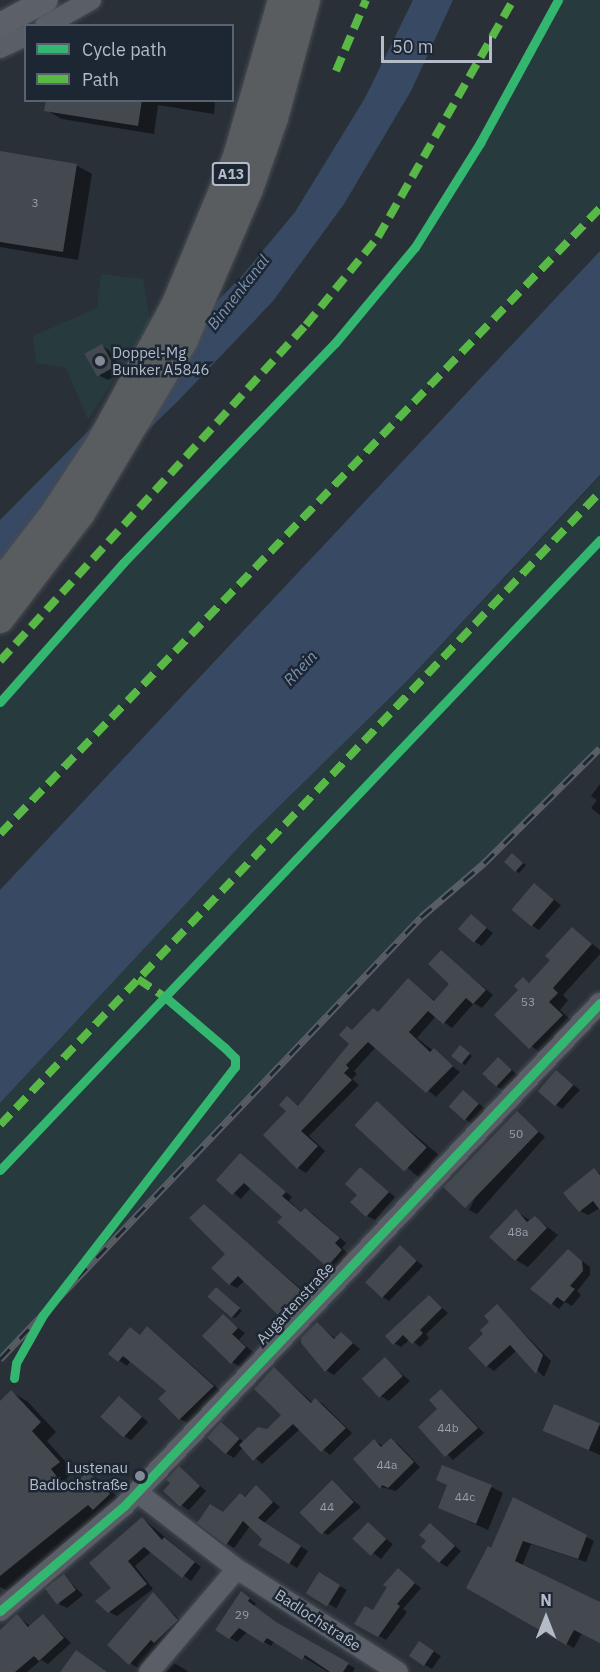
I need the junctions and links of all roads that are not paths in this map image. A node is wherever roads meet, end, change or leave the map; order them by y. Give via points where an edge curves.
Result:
1 (46, 0) edge
2 (91, 0) edge
3 (282, 0) edge
4 (306, 0) edge
5 (49, 24) edge
6 (0, 25) edge
7 (24, 37) edge
8 (0, 48) edge
9 (2, 581) edge
10 (0, 619) edge
11 (600, 1003) edge
12 (137, 1492) junction
13 (237, 1569) junction
14 (0, 1611) edge
15 (149, 1672) edge
16 (398, 1672) edge

1 - 6 main road
2 - 5 street
3 - 9 highway, A13 via 237,157 207,235 158,340 100,444 54,514
4 - 10 highway, A13 via 270,129 216,271 167,373 81,513
7 - 8 street
11 - 12 street, Augartenstraße
12 - 13 street, Badlochstraße
12 - 14 street, Augartenstraße
13 - 15 street
13 - 16 street, Badlochstraße

